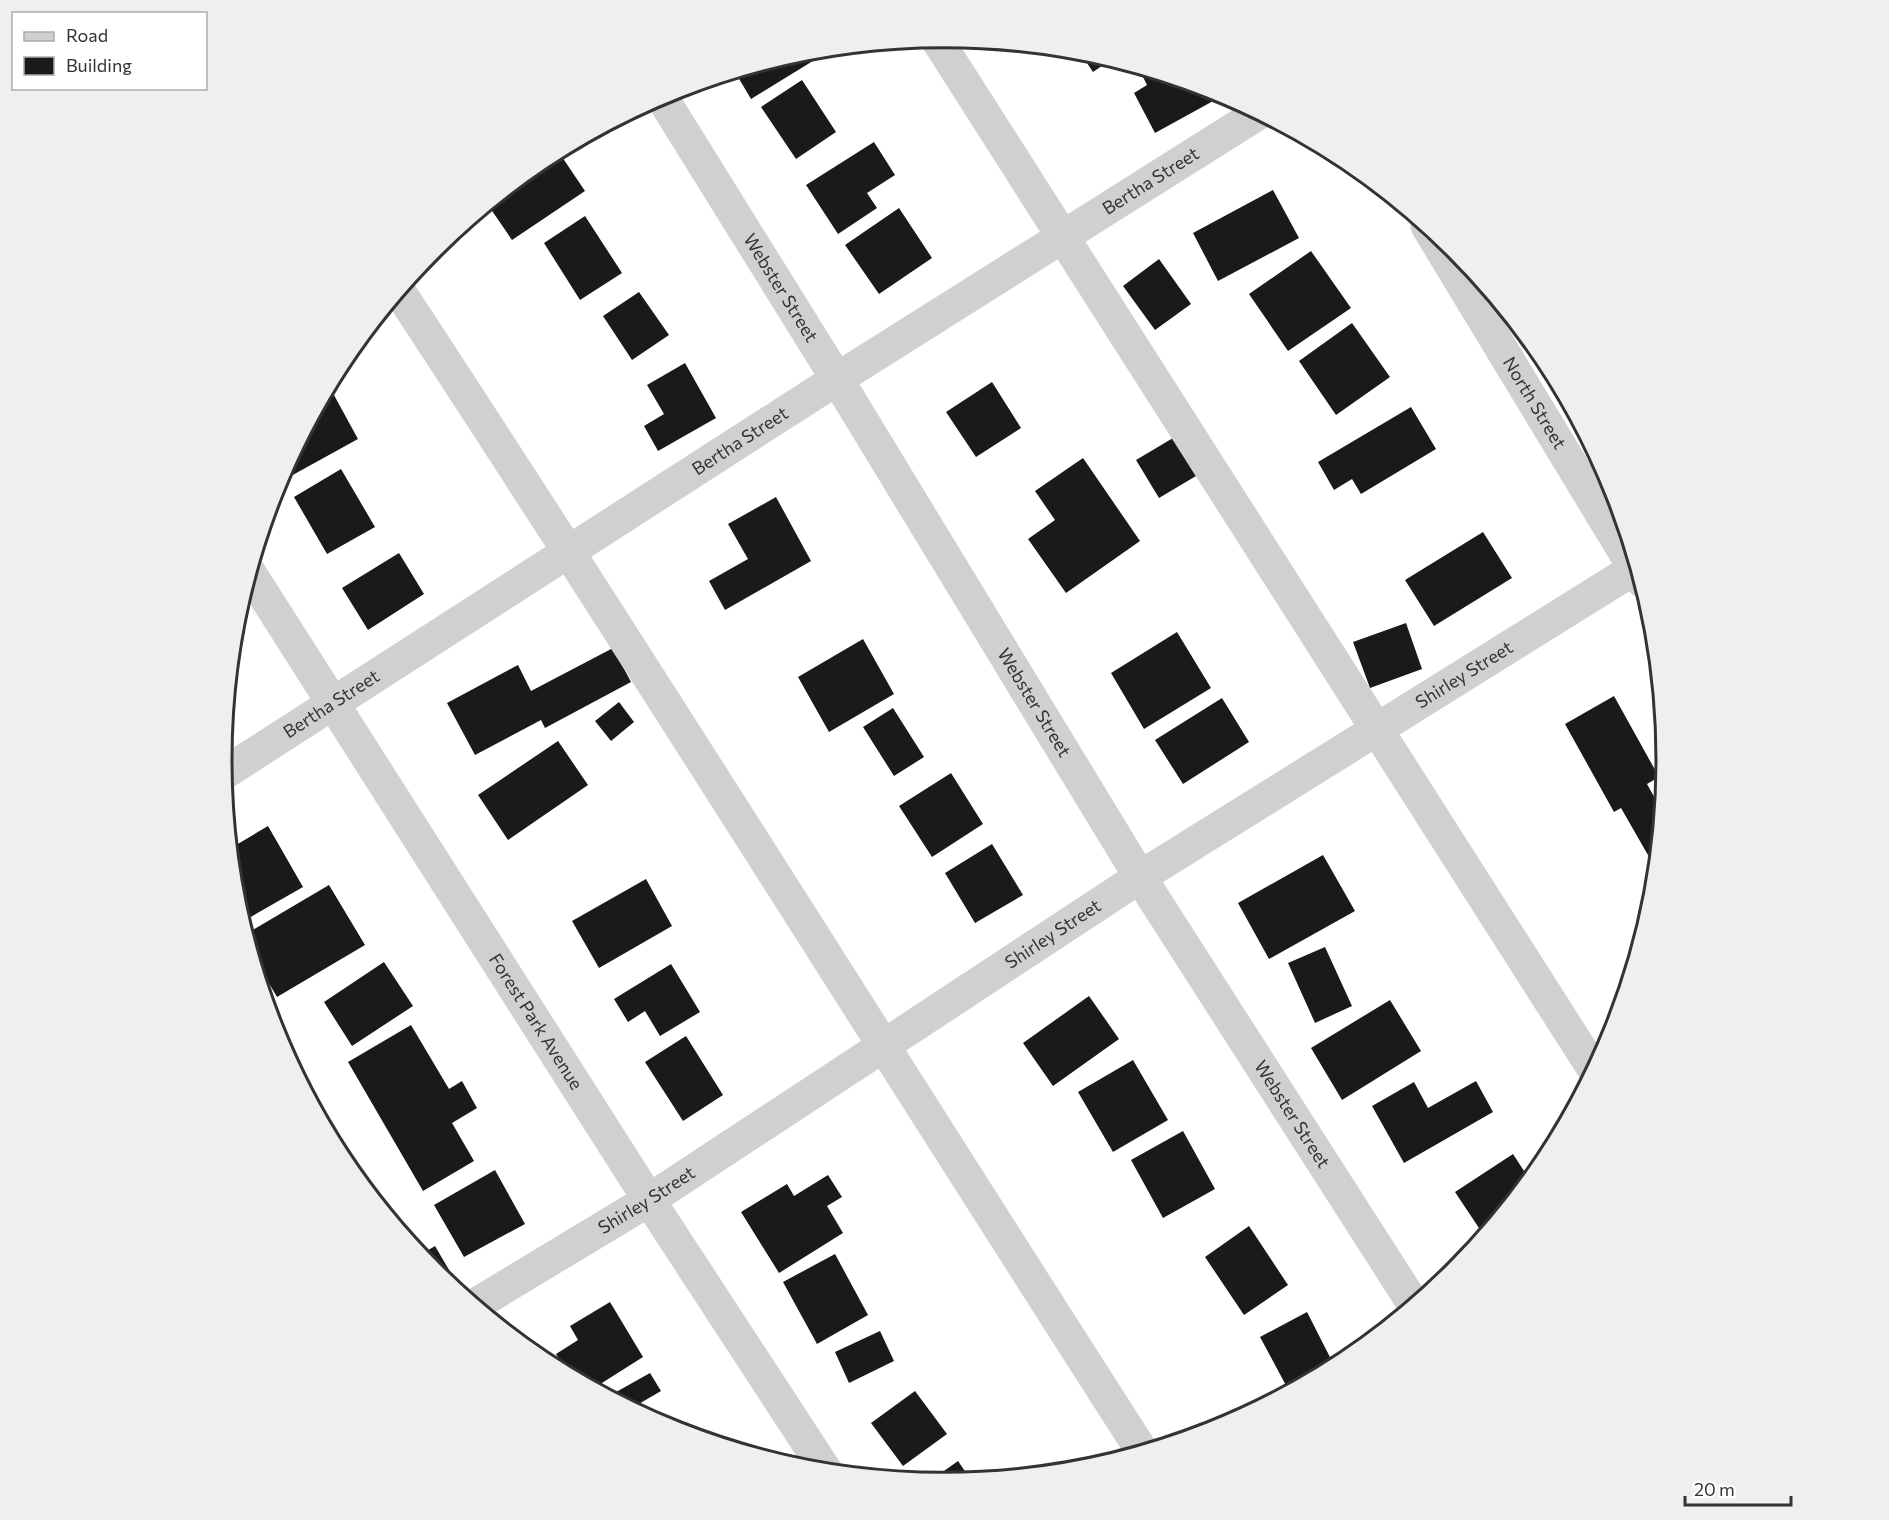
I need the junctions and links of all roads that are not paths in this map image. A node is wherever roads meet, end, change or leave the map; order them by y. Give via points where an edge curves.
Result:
1 (942, 48) edge
2 (666, 105) edge
3 (1252, 118) edge
4 (1063, 236) junction
5 (1443, 252) edge
6 (403, 298) edge
7 (837, 379) junction
8 (570, 552) junction
9 (1626, 555) edge
10 (1633, 578) edge
11 (256, 582) edge
12 (332, 706) junction
13 (1376, 730) junction
14 (232, 768) edge
15 (1140, 877) junction
16 (882, 1047) junction
17 (1589, 1062) edge
18 (649, 1200) junction
19 (1410, 1298) edge
20 (482, 1301) edge
21 (1138, 1445) edge
22 (819, 1460) edge

1 - 4 street
2 - 7 street, Webster Street
3 - 4 street, Bertha Street
4 - 7 street, Bertha Street
4 - 13 street
5 - 9 street, North Street
6 - 8 street
7 - 8 street, Bertha Street
7 - 15 street, Webster Street
8 - 12 street, Bertha Street
8 - 16 street
10 - 13 street, Shirley Street
11 - 12 street, Forest Park Avenue
12 - 14 street, Bertha Street
12 - 18 street, Forest Park Avenue
13 - 15 street, Shirley Street
13 - 17 street
15 - 16 street, Shirley Street
15 - 19 street, Webster Street
16 - 18 street, Shirley Street
16 - 21 street
18 - 20 street, Shirley Street
18 - 22 street, Forest Park Avenue

